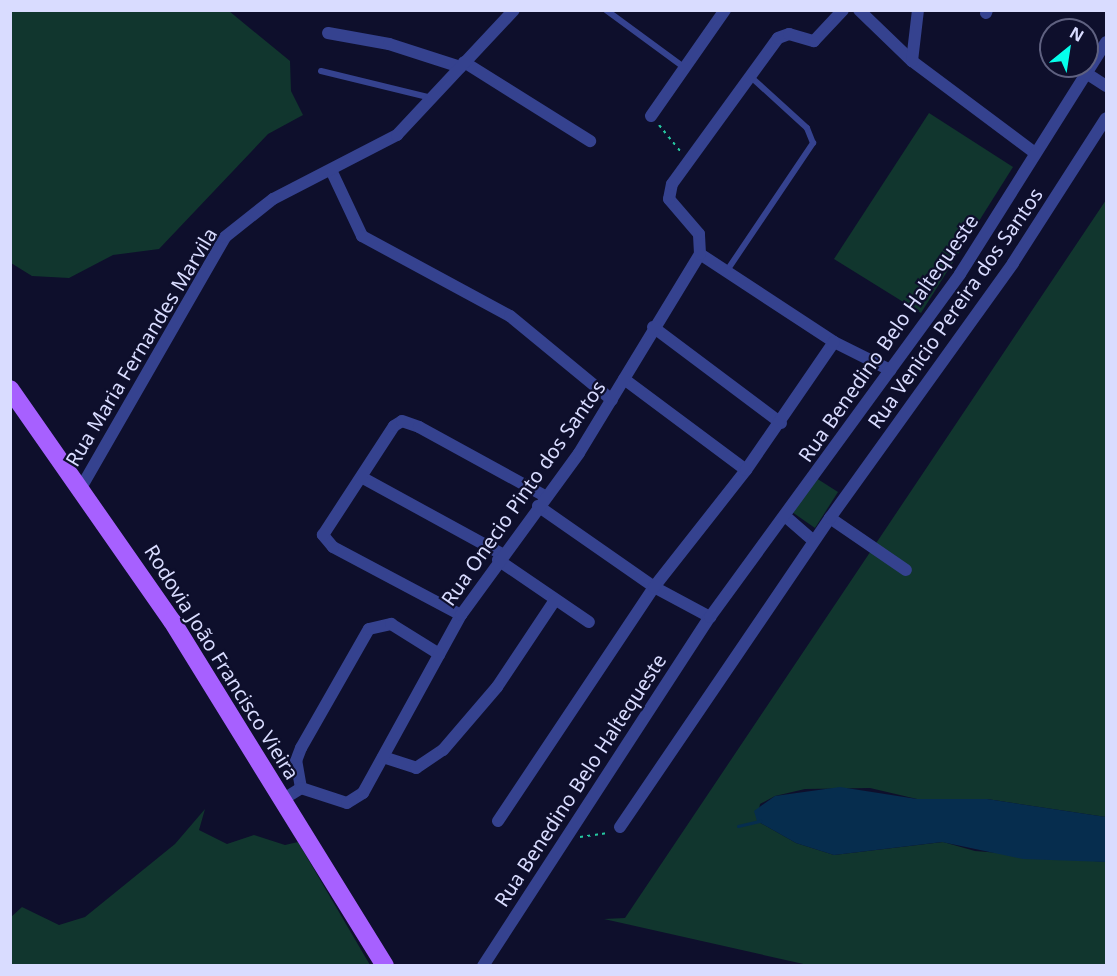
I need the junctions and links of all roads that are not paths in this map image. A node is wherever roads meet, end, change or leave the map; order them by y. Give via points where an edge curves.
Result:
1 (514, 10) edge
2 (606, 10) edge
3 (843, 10) edge
4 (859, 10) edge
5 (918, 10) edge
6 (722, 12) edge
7 (328, 33) dead end
8 (912, 60) junction
9 (462, 64) junction
10 (686, 69) junction
11 (321, 70) dead end
12 (751, 77) junction
13 (1083, 78) edge
14 (1094, 78) edge
15 (1107, 86) edge
16 (435, 99) junction
17 (651, 116) road end
18 (1107, 118) edge
19 (590, 141) dead end
20 (1035, 153) junction
21 (331, 170) junction
22 (700, 254) junction
23 (726, 272) junction
24 (653, 327) junction
25 (834, 342) junction
26 (890, 370) junction
27 (624, 379) junction
28 (10, 389) edge
29 (612, 400) junction
30 (781, 423) junction
31 (746, 470) junction
32 (363, 478) junction
33 (82, 486) junction
34 (542, 501) junction
35 (785, 516) junction
36 (830, 518) junction
37 (814, 541) junction
38 (500, 557) junction
39 (906, 570) dead end
40 (654, 587) junction
41 (555, 600) junction
42 (461, 615) junction
43 (710, 617) junction
44 (589, 622) dead end
45 (439, 654) junction
46 (383, 757) junction
47 (301, 788) junction
48 (282, 800) junction
49 (498, 821) dead end
50 (620, 827) road end
51 (386, 966) edge
52 (483, 966) edge

1 - 9 street, Rua Maria Fernandes Marvila
2 - 10 lane
3 - 12 street via 814,41 789,34 778,38
4 - 8 street
5 - 8 street
6 - 10 street
7 - 9 street via 389,44
8 - 20 street
9 - 16 street, Rua Maria Fernandes Marvila
9 - 19 street
10 - 17 street
11 - 16 lane
12 - 22 street via 690,162 669,199 699,234
12 - 23 lane via 807,128 813,143
13 - 20 street, Rua Benedino Belo Haltequeste
14 - 15 street
16 - 21 street, Rua Maria Fernandes Marvila via 378,149
18 - 36 street, Rua Venicio Pereira dos Santos via 1013,263
20 - 26 street, Rua Benedino Belo Haltequeste via 960,274
21 - 29 street via 367,241 510,316
21 - 33 street, Rua Maria Fernandes Marvila via 273,199 225,237
22 - 23 street
22 - 24 street, Rua Onecio Pinto dos Santos
23 - 25 street
24 - 27 street, Rua Onecio Pinto dos Santos
24 - 30 street
25 - 26 street
25 - 30 street, Rua Benedino Belo Haltequeste
26 - 35 street, Rua Benedino Belo Haltequeste
27 - 29 street, Rua Onecio Pinto dos Santos
27 - 31 street
28 - 33 main road, Rodovia João Francisco Vieira
29 - 34 street, Rua Onecio Pinto dos Santos
30 - 31 street, Rua Benedino Belo Haltequeste
31 - 40 street, Rua Benedino Belo Haltequeste
32 - 34 street via 402,421
32 - 38 street
32 - 42 street via 329,520 323,535 327,541
33 - 48 main road, Rodovia João Francisco Vieira
34 - 38 street, Rua Onecio Pinto dos Santos
34 - 40 street
35 - 37 street
35 - 43 street, Rua Benedino Belo Haltequeste
36 - 37 street, Rua Venicio Pereira dos Santos
36 - 39 street
37 - 50 street, Rua Venicio Pereira dos Santos
38 - 41 street
38 - 42 street, Rua Onecio Pinto dos Santos
40 - 43 street
40 - 49 street, Rua Benedino Belo Haltequeste
41 - 44 street
41 - 46 street via 497,687 443,750 416,768
42 - 45 street, Rua Onecio Pinto dos Santos
43 - 52 street, Rua Benedino Belo Haltequeste
45 - 46 street, Rua Onecio Pinto dos Santos
45 - 47 street via 391,624 369,629 301,748 296,761
46 - 47 street, Rua Onecio Pinto dos Santos via 355,801 336,802
47 - 48 street
48 - 51 main road, Rodovia João Francisco Vieira

